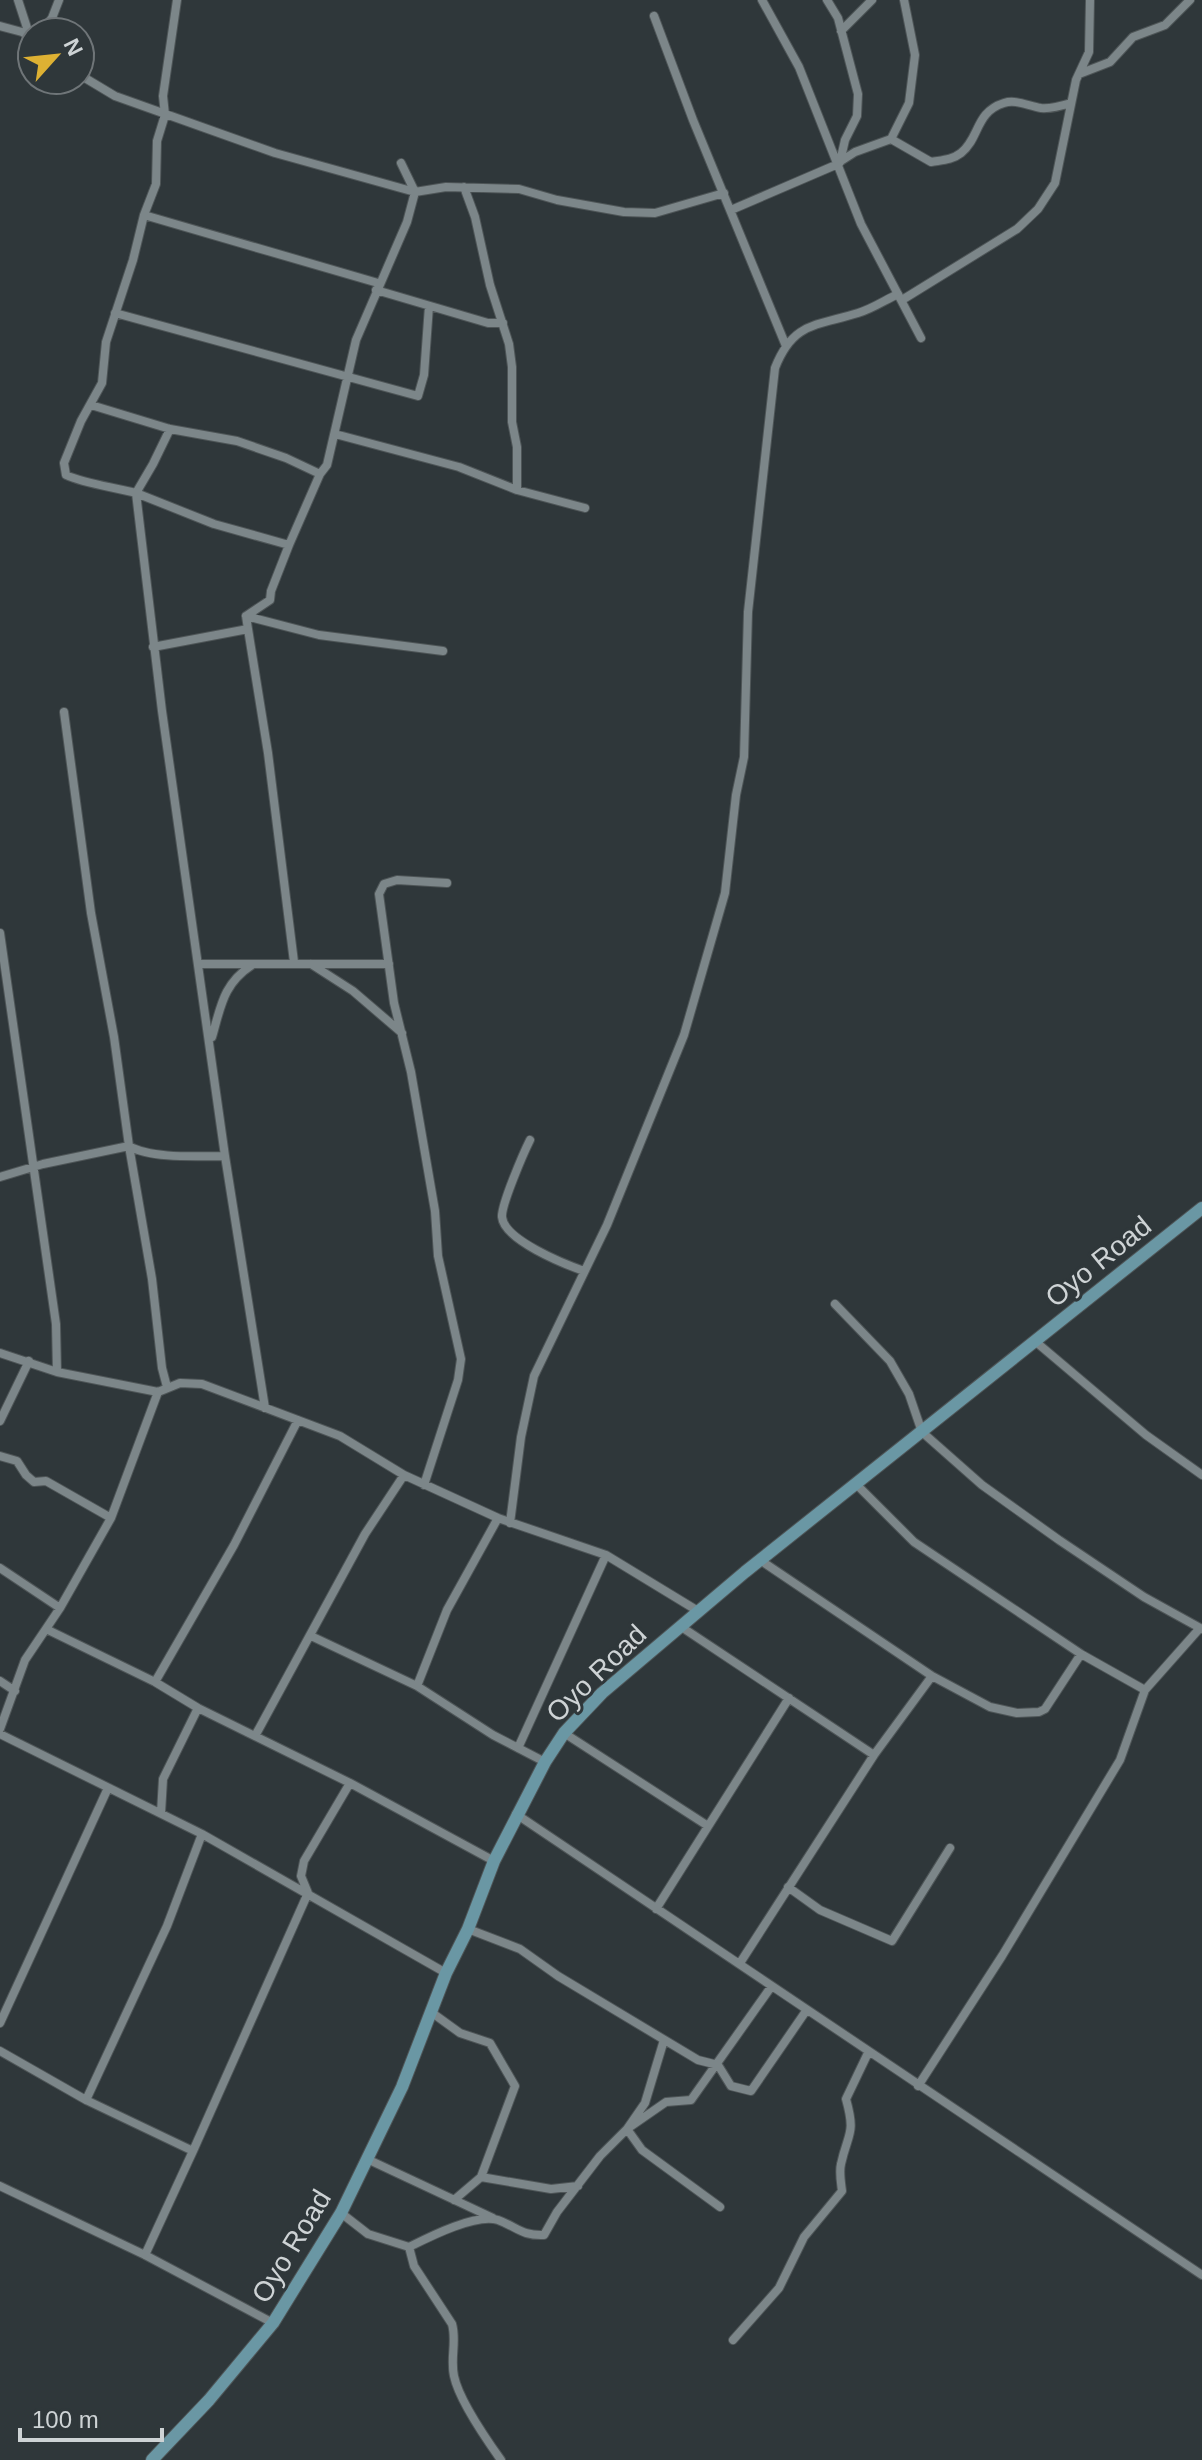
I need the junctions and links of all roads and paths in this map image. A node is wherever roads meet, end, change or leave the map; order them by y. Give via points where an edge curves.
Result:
1 (177, 0) edge
2 (762, 0) edge
3 (827, 0) edge
4 (872, 0) edge
5 (904, 0) edge
6 (1090, 0) edge
7 (1190, 0) edge
8 (654, 16) dead end
9 (841, 31) junction
10 (1079, 74) junction
11 (96, 85) edge
12 (1071, 103) junction
13 (165, 115) junction
14 (891, 139) junction
15 (401, 163) dead end
16 (839, 164) junction
17 (464, 187) junction
18 (415, 192) junction
19 (724, 193) junction
20 (731, 210) junction
21 (144, 215) junction
22 (377, 287) junction
23 (900, 297) junction
24 (429, 306) junction
25 (115, 313) junction
26 (503, 323) junction
27 (921, 338) dead end
28 (786, 346) junction
29 (348, 378) junction
30 (91, 405) junction
31 (170, 429) junction
32 (335, 434) junction
33 (320, 474) junction
34 (517, 490) junction
35 (136, 493) junction
36 (585, 508) dead end
37 (289, 545) junction
38 (246, 616) junction
39 (248, 629) junction
40 (153, 647) junction
41 (443, 651) dead end
42 (64, 712) dead end
43 (447, 883) dead end
44 (0, 933) edge
45 (294, 962) junction
46 (199, 964) junction
47 (311, 964) junction
48 (389, 964) junction
49 (252, 965) junction
50 (403, 1034) junction
51 (210, 1041) junction
52 (530, 1140) dead end
53 (129, 1146) junction
54 (225, 1156) junction
55 (33, 1169) junction
56 (0, 1177) edge
57 (1202, 1208) edge
58 (584, 1271) junction
59 (835, 1304) dead end
60 (1036, 1342) junction
61 (0, 1353) edge
62 (29, 1361) junction
63 (57, 1372) junction
64 (167, 1387) junction
65 (158, 1392) junction
66 (265, 1408) junction
67 (298, 1420) junction
68 (0, 1421) edge
69 (922, 1432) junction
70 (0, 1456) edge
71 (404, 1475) junction
72 (1202, 1475) edge
73 (856, 1484) junction
74 (424, 1485) junction
75 (111, 1518) junction
76 (498, 1518) junction
77 (510, 1523) junction
78 (606, 1555) junction
79 (760, 1560) junction
80 (0, 1568) edge
81 (60, 1608) junction
82 (698, 1611) junction
83 (680, 1626) junction
84 (1201, 1628) edge
85 (46, 1629) junction
86 (311, 1636) junction
87 (1081, 1654) junction
88 (932, 1676) junction
89 (0, 1681) edge
90 (155, 1682) junction
91 (417, 1686) junction
92 (1145, 1690) junction
93 (15, 1691) junction
94 (789, 1698) junction
95 (198, 1708) junction
96 (0, 1731) edge
97 (564, 1733) junction
98 (255, 1736) junction
99 (518, 1748) junction
100 (874, 1755) junction
101 (545, 1762) junction
102 (350, 1783) junction
103 (108, 1788) junction
104 (161, 1813) junction
105 (516, 1814) junction
106 (708, 1826) junction
107 (202, 1834) junction
108 (950, 1848) dead end
109 (494, 1861) junction
110 (788, 1887) junction
111 (308, 1893) junction
112 (656, 1909) junction
113 (468, 1929) junction
114 (739, 1965) junction
115 (446, 1973) junction
116 (771, 1987) junction
117 (806, 2011) junction
118 (431, 2012) junction
119 (0, 2023) edge
120 (664, 2040) junction
121 (0, 2051) edge
122 (868, 2053) junction
123 (718, 2065) junction
124 (918, 2086) junction
125 (86, 2100) junction
126 (627, 2129) junction
127 (193, 2151) junction
128 (367, 2159) junction
129 (481, 2177) junction
130 (0, 2186) edge
131 (578, 2186) junction
132 (454, 2200) junction
133 (720, 2207) dead end
134 (341, 2213) junction
135 (495, 2219) junction
136 (409, 2247) junction
137 (145, 2255) junction
138 (1202, 2275) edge
139 (273, 2323) junction
140 (733, 2340) dead end
141 (154, 2459) edge
142 (501, 2460) edge

1 - 13 street
2 - 16 street via 799,67
3 - 9 street
4 - 9 street
5 - 14 street via 915,55 909,103
6 - 10 street via 1089,52
7 - 10 street via 1165,25 1133,37 1110,62
8 - 19 street
9 - 16 street via 858,94 857,116
10 - 12 street
11 - 13 street
12 - 14 street via 1041,108 1006,102 990,110 962,152 950,159 931,162
12 - 23 street via 1055,183 1038,209 1017,229
13 - 18 street
13 - 21 street via 157,141 156,184
14 - 16 street
15 - 18 street
16 - 20 street
16 - 23 street via 861,224
17 - 18 street
17 - 19 street via 519,189 624,212 655,213
17 - 26 street
18 - 22 street
19 - 20 street
20 - 28 street
21 - 22 street
21 - 25 street
22 - 24 street
22 - 29 street
23 - 27 street
23 - 28 street via 816,323 800,330
24 - 26 street
24 - 29 street via 418,396
25 - 29 street
25 - 30 street via 102,383
26 - 34 street via 512,367
28 - 58 street via 771,388 748,612 744,757 725,893 684,1035
29 - 32 street
30 - 31 street
30 - 35 street via 64,463 66,475
31 - 33 street via 237,441
31 - 35 street
32 - 33 street
32 - 34 street via 459,467
33 - 37 street
34 - 36 street
35 - 37 street via 214,524
35 - 40 street
37 - 38 street via 270,600
38 - 39 street
38 - 41 street via 319,635
39 - 40 street
39 - 45 street
40 - 46 street
42 - 53 street
43 - 48 street via 384,884 379,894
44 - 55 street
45 - 47 street
45 - 49 street
46 - 49 street
46 - 51 street
47 - 48 street
47 - 50 street
48 - 50 street
49 - 51 street via 228,988
50 - 74 street via 435,1211 438,1256 461,1359
51 - 54 street
52 - 58 street via 502,1219 536,1250
53 - 54 street via 157,1154
53 - 55 street
53 - 64 street
54 - 66 street
55 - 56 street
55 - 63 street via 56,1324
57 - 60 street, Oyo Road
58 - 77 street via 534,1376
59 - 69 street via 890,1361
60 - 69 street, Oyo Road
60 - 72 street
61 - 62 street
62 - 63 street
62 - 68 street
63 - 65 street
64 - 65 street
64 - 66 street via 202,1384
65 - 75 street
66 - 67 street
67 - 71 street via 340,1436
67 - 90 street
69 - 73 street, Oyo Road
69 - 84 street via 982,1485 1059,1540
70 - 75 street via 17,1461 34,1482 46,1481
71 - 74 street
71 - 86 street via 365,1534
73 - 79 street, Oyo Road
73 - 87 street via 914,1542
74 - 76 street
75 - 81 street
76 - 77 street
76 - 91 street via 447,1610
77 - 78 street
78 - 82 street
78 - 99 street
79 - 82 street, Oyo Road
79 - 88 street
80 - 81 street
81 - 85 street
82 - 83 street, Oyo Road
83 - 94 street
83 - 97 street, Oyo Road
84 - 92 street
85 - 90 street
85 - 93 street via 25,1660
86 - 91 street
86 - 98 street
87 - 88 street via 1039,1712 990,1707
87 - 92 street
88 - 100 street
89 - 93 street
90 - 95 street
91 - 99 street
92 - 124 street via 1120,1760
93 - 96 street
94 - 100 street
94 - 106 street
95 - 98 street
95 - 104 street via 163,1779
96 - 103 street
97 - 101 street, Oyo Road
97 - 106 street
98 - 102 street
99 - 101 street
100 - 110 street
101 - 105 street, Oyo Road
102 - 109 street
102 - 111 street via 304,1861 301,1876
103 - 104 street
103 - 119 street
104 - 107 street
105 - 109 street, Oyo Road
105 - 112 street
106 - 112 street
107 - 111 street
107 - 125 street via 167,1926
108 - 110 street via 892,1941 820,1910
109 - 113 street, Oyo Road
110 - 114 street
111 - 115 street
111 - 127 street
112 - 114 street
113 - 115 street, Oyo Road
113 - 120 street via 520,1949
114 - 116 street
115 - 118 street, Oyo Road
116 - 117 street
116 - 123 street
117 - 122 street
117 - 123 street via 751,2091 731,2086
118 - 128 street, Oyo Road
118 - 129 street via 460,2033 490,2043 515,2086
120 - 123 street
120 - 126 street via 645,2103
121 - 125 street
122 - 124 street
122 - 140 street via 846,2099 852,2122 840,2167 842,2191 804,2237 779,2288
123 - 126 street via 691,2100 666,2102
124 - 138 street
125 - 127 street
126 - 131 street
126 - 133 street via 642,2150
127 - 137 street
128 - 132 street
128 - 134 street, Oyo Road
129 - 131 street via 551,2189
129 - 132 street
130 - 137 street
131 - 135 street via 544,2235 528,2236
132 - 135 street
134 - 136 street via 368,2234
134 - 139 street, Oyo Road
135 - 136 street via 469,2222
136 - 142 street via 414,2266 452,2324 460,2393
137 - 139 street
139 - 141 street, Oyo Road

